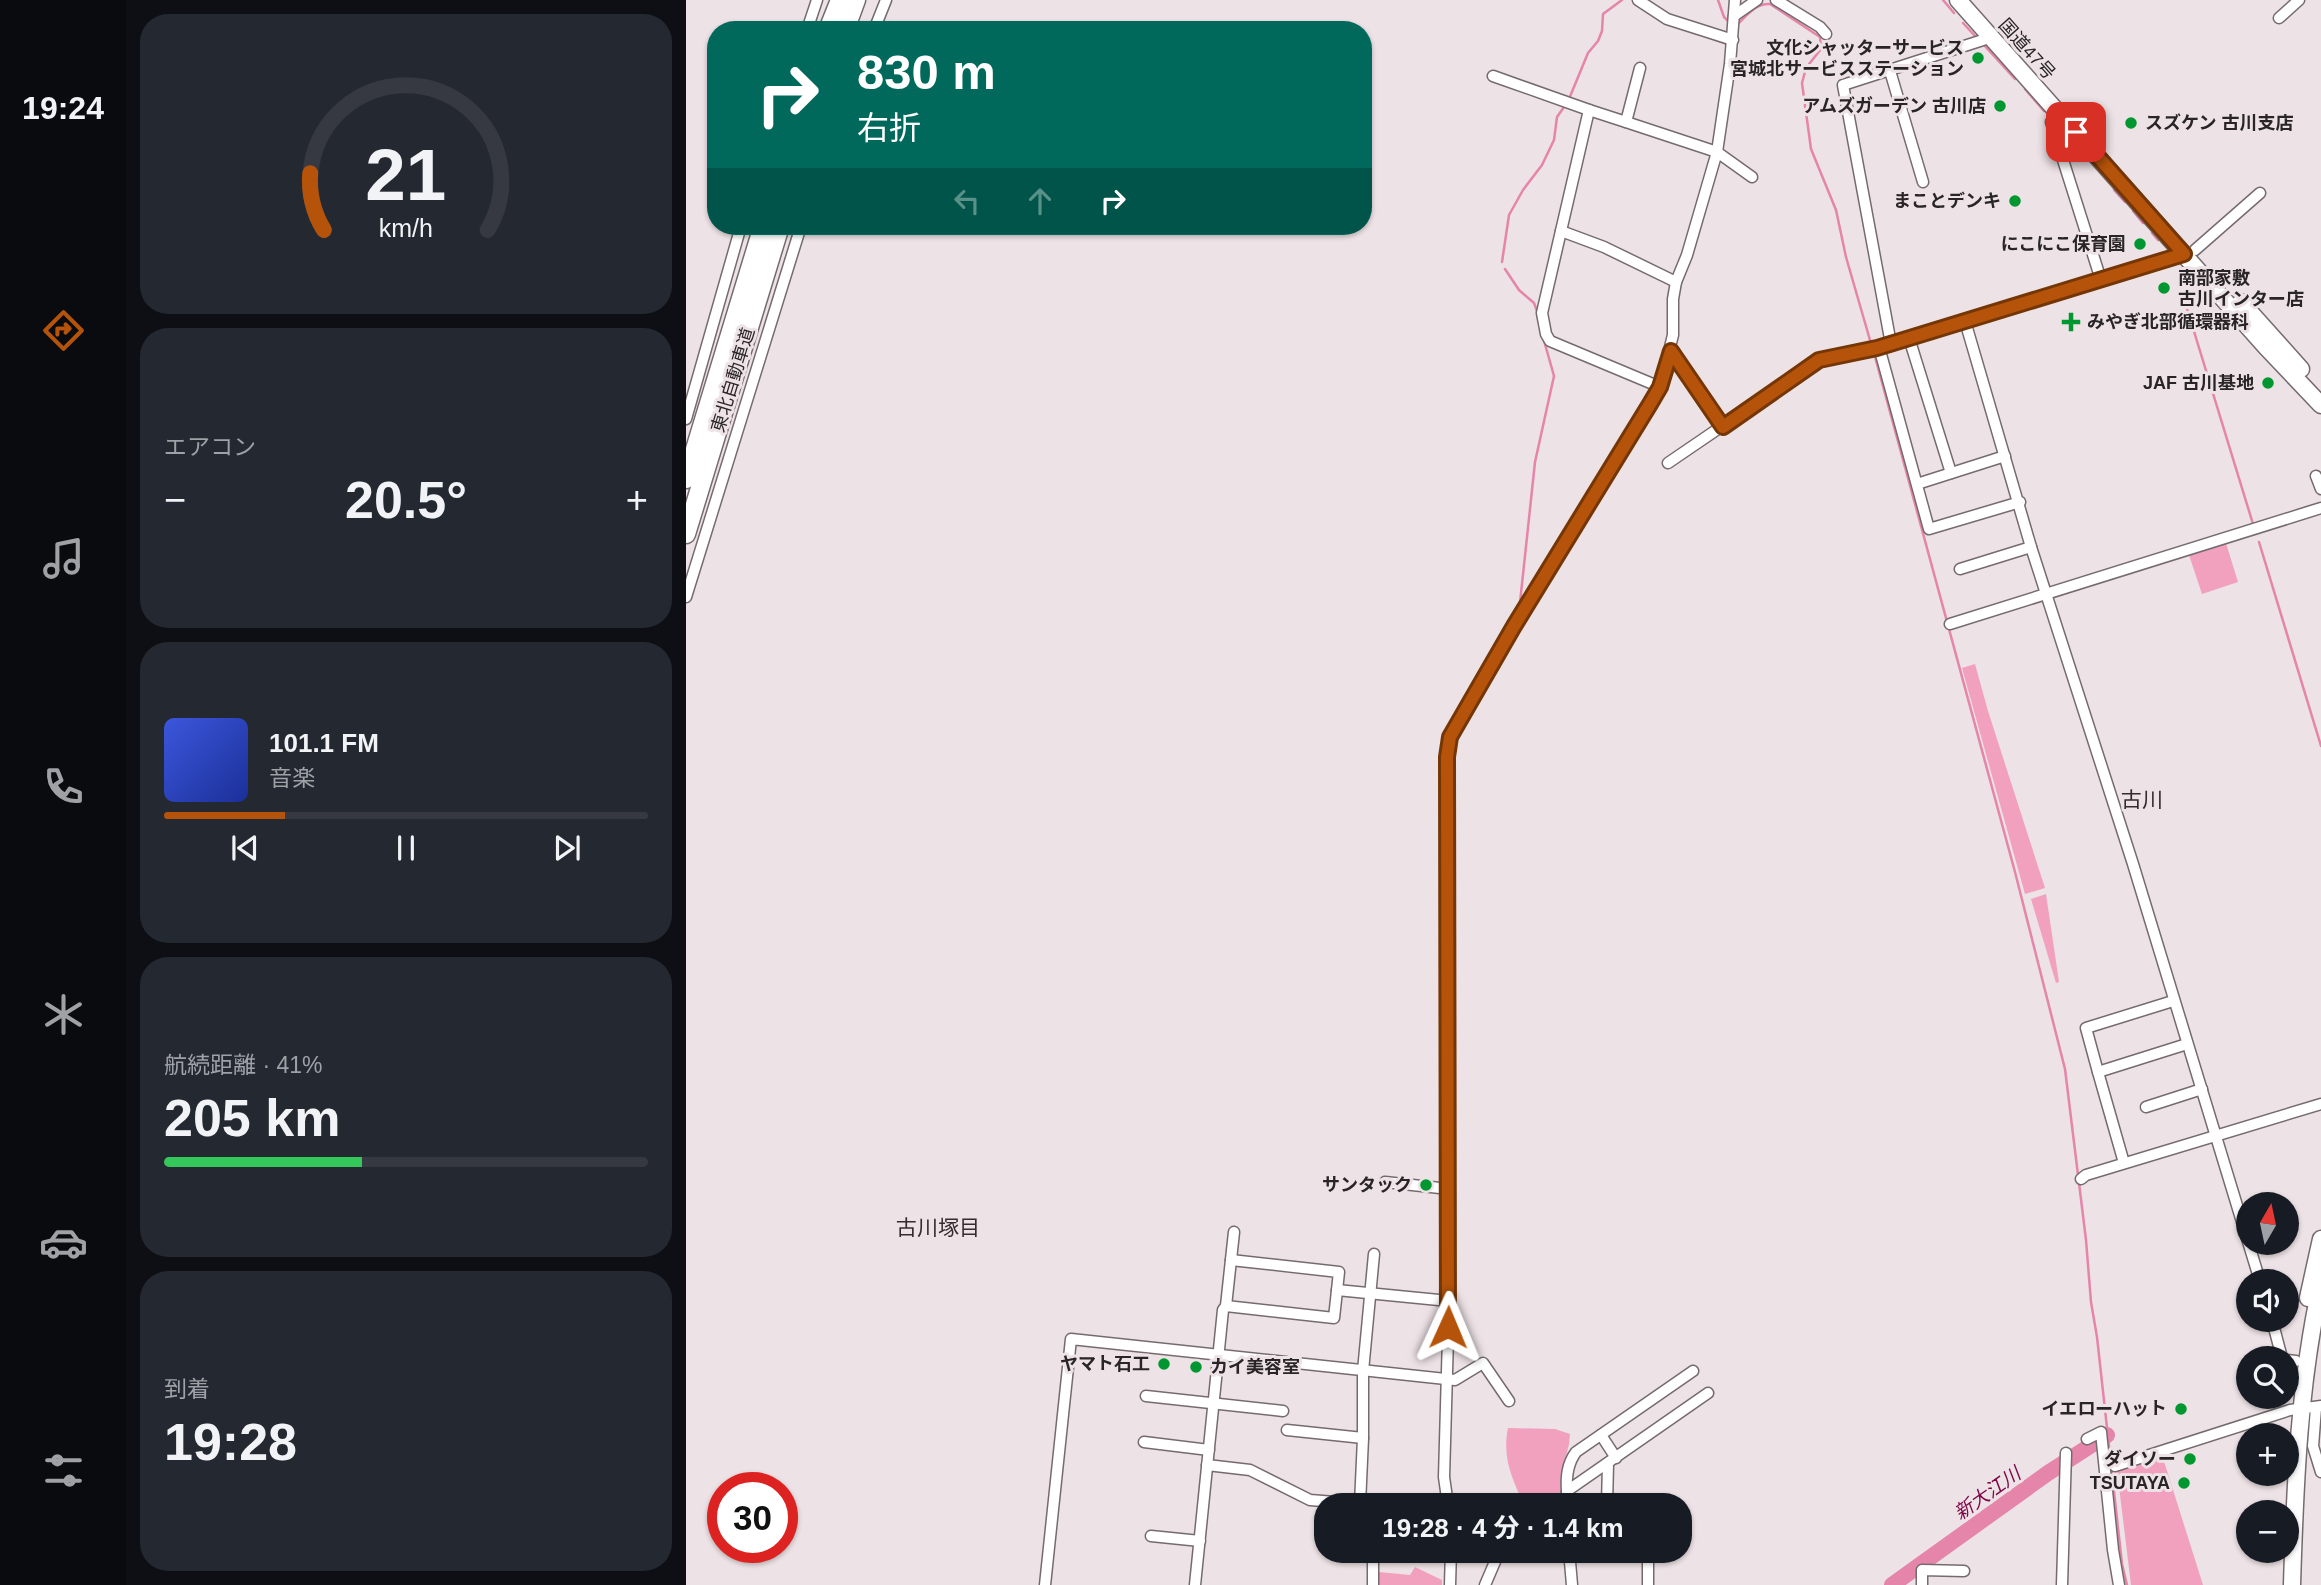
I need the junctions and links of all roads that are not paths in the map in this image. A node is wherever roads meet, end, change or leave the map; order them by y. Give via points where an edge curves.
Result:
1 (817, 0) edge
2 (840, 0) edge
3 (856, 0) edge
4 (886, 0) edge
5 (1638, 0) edge
6 (1735, 0) edge
7 (1757, 0) edge
8 (1776, 0) edge
9 (1958, 0) edge
10 (1972, 0) edge
11 (2299, 0) edge
12 (1655, 5) edge
13 (2278, 18) dead end
14 (810, 21) edge
15 (832, 21) edge
16 (848, 21) edge
17 (878, 21) edge
18 (1733, 22) junction
19 (1826, 34) dead end
20 (1988, 34) junction
21 (1733, 40) junction
22 (1640, 68) dead end
23 (1890, 71) junction
24 (1493, 76) dead end
25 (1589, 110) junction
26 (2058, 112) junction
27 (1626, 122) junction
28 (1717, 152) junction
29 (1752, 177) dead end
30 (1923, 182) dead end
31 (2260, 193) dead end
32 (1561, 231) junction
33 (738, 235) edge
34 (760, 235) edge
35 (790, 235) edge
36 (791, 235) edge
37 (2190, 252) junction
38 (2101, 279) junction
39 (1676, 282) junction
40 (1965, 321) junction
41 (1909, 338) junction
42 (1891, 344) junction
43 (1875, 349) junction
44 (1671, 351) junction
45 (1660, 387) junction
46 (2321, 389) edge
47 (2321, 405) edge
48 (686, 419) edge
49 (1723, 427) junction
50 (2005, 456) junction
51 (1668, 463) dead end
52 (1951, 473) junction
53 (2316, 476) dead end
54 (686, 479) edge
55 (1917, 484) junction
56 (2321, 489) edge
57 (2020, 502) junction
58 (2321, 508) edge
59 (686, 534) edge
60 (2031, 547) junction
61 (1960, 569) dead end
62 (2047, 594) junction
63 (686, 597) edge
64 (1950, 624) dead end
65 (2173, 1001) junction
66 (2187, 1044) junction
67 (2098, 1072) junction
68 (2202, 1089) junction
69 (2321, 1104) edge
70 (2146, 1107) dead end
71 (2216, 1136) junction
72 (2124, 1163) junction
73 (2081, 1179) dead end
74 (1385, 1182) dead end
75 (1449, 1189) junction
76 (1234, 1232) dead end
77 (2321, 1238) edge
78 (1374, 1254) dead end
79 (1231, 1260) junction
80 (2255, 1269) edge
81 (2321, 1284) edge
82 (1337, 1290) junction
83 (1370, 1294) junction
84 (1449, 1301) junction
85 (1226, 1306) junction
86 (2293, 1346) edge
87 (1219, 1355) junction
88 (1363, 1371) junction
89 (1693, 1371) dead end
90 (1447, 1379) junction
91 (2299, 1387) edge
92 (1708, 1392) dead end
93 (1146, 1396) dead end
94 (1508, 1401) dead end
95 (1214, 1402) junction
96 (2307, 1408) edge
97 (1283, 1411) dead end
98 (1287, 1430) dead end
99 (1601, 1435) junction
100 (2095, 1435) dead end
101 (1363, 1438) junction
102 (1144, 1442) dead end
103 (1209, 1450) junction
104 (2066, 1457) dead end
105 (1612, 1461) junction
106 (1207, 1465) junction
107 (2115, 1466) dead end
108 (2321, 1472) edge
109 (1567, 1491) joint
110 (1361, 1493) edge
111 (1446, 1493) edge
112 (1608, 1493) edge
113 (1314, 1500) edge
114 (2288, 1500) edge
115 (1151, 1536) dead end
116 (1200, 1541) junction
117 (1373, 1563) edge
118 (1451, 1563) edge
119 (1494, 1563) edge
120 (1571, 1563) edge
121 (1648, 1563) edge
122 (2285, 1563) edge
123 (1964, 1571) dead end
124 (1045, 1585) edge
125 (1195, 1585) edge
126 (1373, 1585) edge
127 (1450, 1585) edge
128 (1485, 1585) edge
129 (1572, 1585) edge
130 (1648, 1585) edge
131 (1922, 1585) edge
132 (2062, 1585) edge
133 (2119, 1585) edge
134 (2284, 1585) edge
135 (2292, 1585) edge

1 - 14 street
2 - 15 highway
3 - 16 highway
4 - 17 street
5 - 12 street
6 - 18 street
7 - 18 street
8 - 19 street
9 - 20 highway, 国道47号
10 - 37 highway, 国道47号
11 - 13 street
12 - 21 street via 1667,19
18 - 21 street
20 - 23 street via 1983,40
20 - 26 highway, 国道47号
21 - 28 street
22 - 27 street
23 - 30 street
23 - 42 street via 1843,85
24 - 25 street
25 - 27 street
25 - 32 street
26 - 37 highway, 国道47号
26 - 38 street via 2051,122
27 - 28 street
28 - 29 street
28 - 39 street
31 - 37 street
32 - 39 street
32 - 45 street via 1542,313 1550,341
33 - 48 street
34 - 54 highway, 東北自動車道
35 - 59 highway, 東北自動車道
36 - 63 street
37 - 38 street
37 - 46 highway, 国道47号
37 - 47 highway, 国道47号 via 2265,346
38 - 40 street
39 - 44 street
40 - 41 street
40 - 50 street
41 - 42 street
41 - 52 street
42 - 43 street
43 - 49 street via 1819,360
43 - 55 street
44 - 45 street
44 - 49 street
45 - 75 street via 1450,737
49 - 51 street
50 - 52 street
50 - 57 street
52 - 55 street
53 - 56 street
55 - 57 street via 1929,529
57 - 60 street
58 - 62 street
60 - 61 street
60 - 62 street
62 - 64 street
62 - 65 street
65 - 66 street
65 - 67 street via 2086,1028
66 - 67 street
66 - 68 street
67 - 72 street
68 - 70 street
68 - 71 street
69 - 71 street
71 - 72 street
71 - 80 street
72 - 73 street
74 - 75 street
75 - 84 street
76 - 79 street
77 - 86 highway
78 - 83 street
79 - 82 street via 1339,1272
79 - 85 street
81 - 96 highway via 2308,1353
82 - 83 street
82 - 85 street via 1334,1318
83 - 84 street
83 - 88 street
84 - 90 street
85 - 87 street
87 - 88 street
87 - 95 street
87 - 124 street via 1071,1339
88 - 90 street
88 - 101 street
89 - 99 street
90 - 94 street via 1455,1380 1482,1363
90 - 111 street
91 - 96 highway
92 - 105 street
93 - 95 street
95 - 97 street
95 - 103 street
96 - 107 street
96 - 108 street
96 - 114 highway
96 - 135 highway via 2294,1509
98 - 101 street
99 - 105 street
99 - 109 street via 1571,1459
100 - 133 street via 2102,1453
101 - 110 street
102 - 103 street
103 - 106 street
104 - 132 street
105 - 109 street
105 - 112 street
106 - 113 street via 1250,1470
106 - 116 street
115 - 116 street
116 - 125 street
117 - 126 street
118 - 127 street
119 - 128 street
120 - 129 street
121 - 130 street
122 - 134 highway
123 - 131 street via 1922,1570

